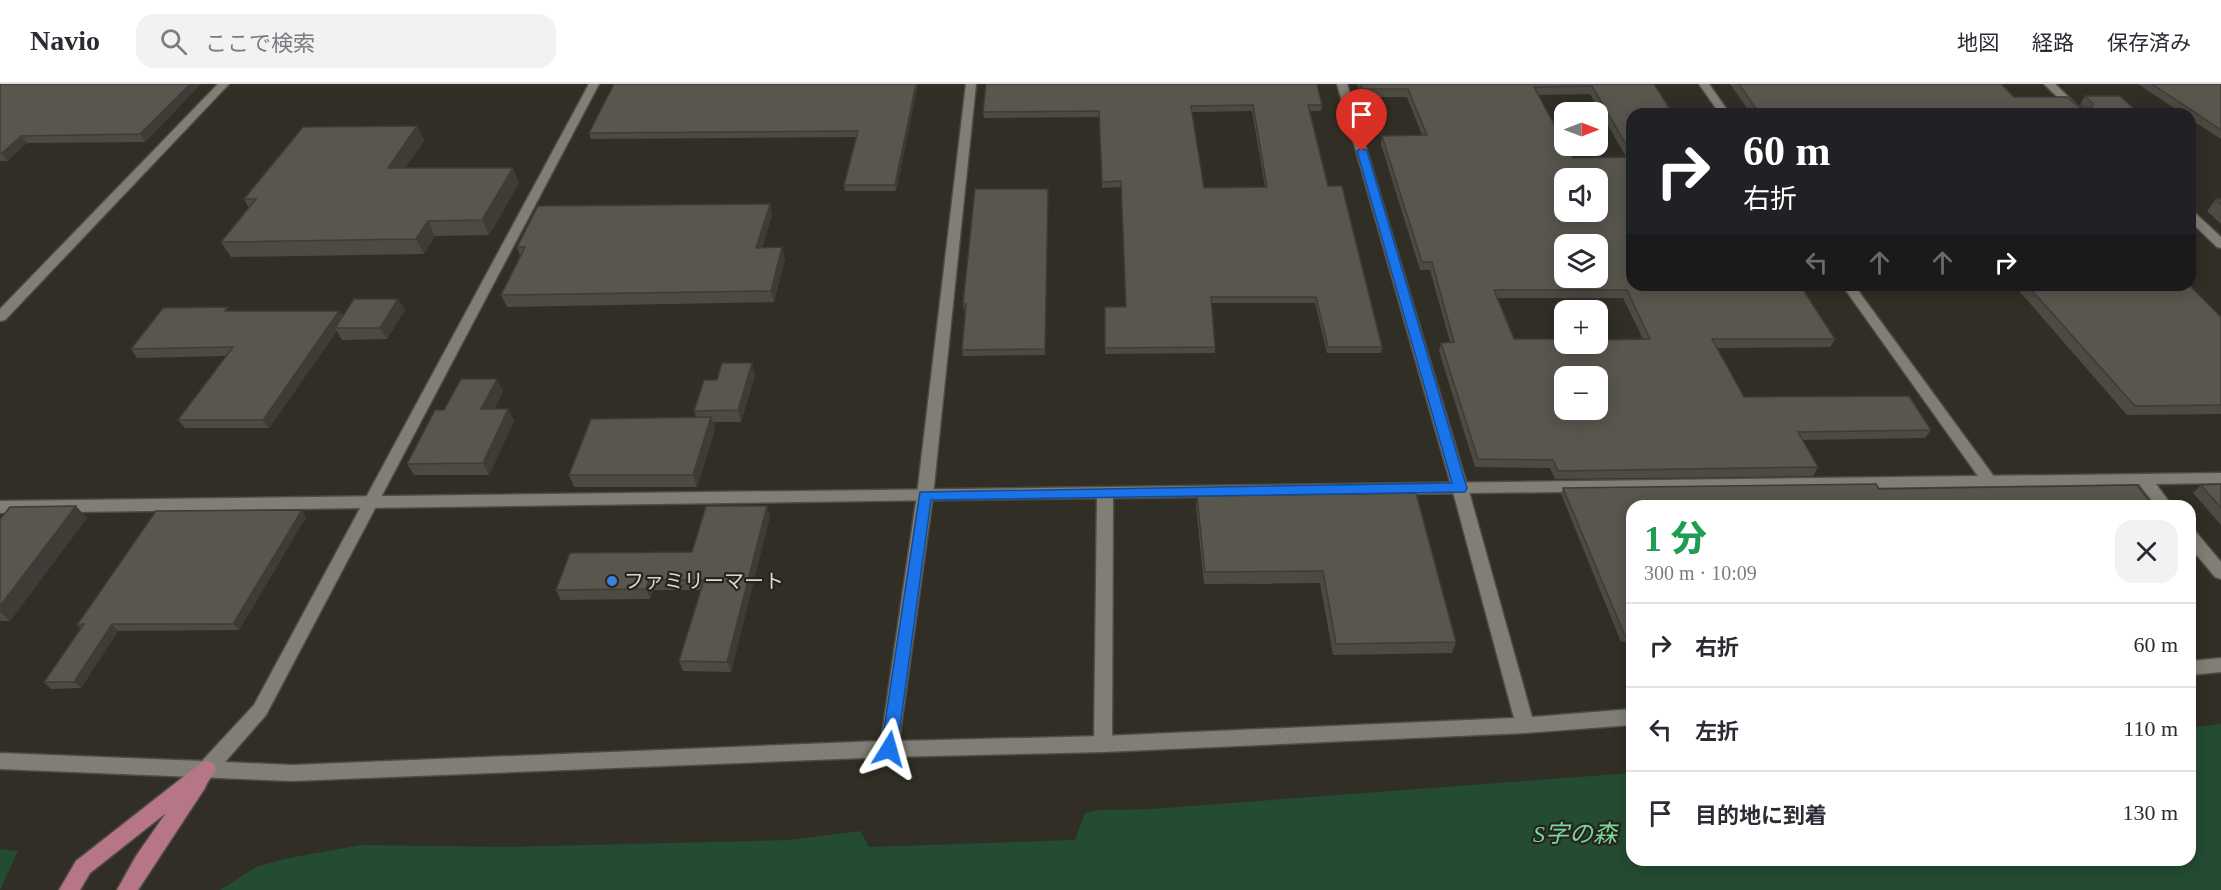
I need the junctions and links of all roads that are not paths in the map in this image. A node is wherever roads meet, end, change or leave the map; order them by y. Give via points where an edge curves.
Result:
1 (224, 84) edge
2 (594, 84) edge
3 (971, 84) edge
4 (1342, 84) edge
5 (1704, 84) edge
6 (2049, 84) edge
7 (1721, 108) edge
8 (2075, 108) edge
9 (2196, 221) edge
10 (2221, 244) edge
11 (1852, 291) edge
12 (0, 317) edge
13 (2221, 478) edge
14 (2143, 479) junction
15 (1990, 482) junction
16 (1461, 488) junction
17 (1105, 493) junction
18 (925, 495) junction
19 (2160, 500) edge
20 (369, 502) junction
21 (0, 507) edge
22 (2196, 543) edge
23 (2221, 573) edge
24 (2221, 665) edge
25 (2196, 667) edge
26 (1626, 717) edge
27 (1525, 725) junction
28 (1103, 744) junction
29 (889, 749) junction
30 (0, 761) edge
31 (207, 769) junction
32 (69, 890) edge
33 (127, 890) edge

1 - 12 street
2 - 20 street
3 - 18 street
4 - 16 street
5 - 7 street
6 - 8 street
9 - 10 street
11 - 15 street
13 - 14 street
14 - 15 street
14 - 19 street
15 - 16 street
16 - 17 street
16 - 27 street
17 - 18 street
17 - 28 street
18 - 20 street
18 - 29 street
20 - 21 street
20 - 31 street via 260,710
22 - 23 street
24 - 25 street
26 - 27 street
27 - 28 street
28 - 29 street
29 - 31 street via 292,773
30 - 31 street
31 - 32 main road via 83,867
31 - 33 main road

